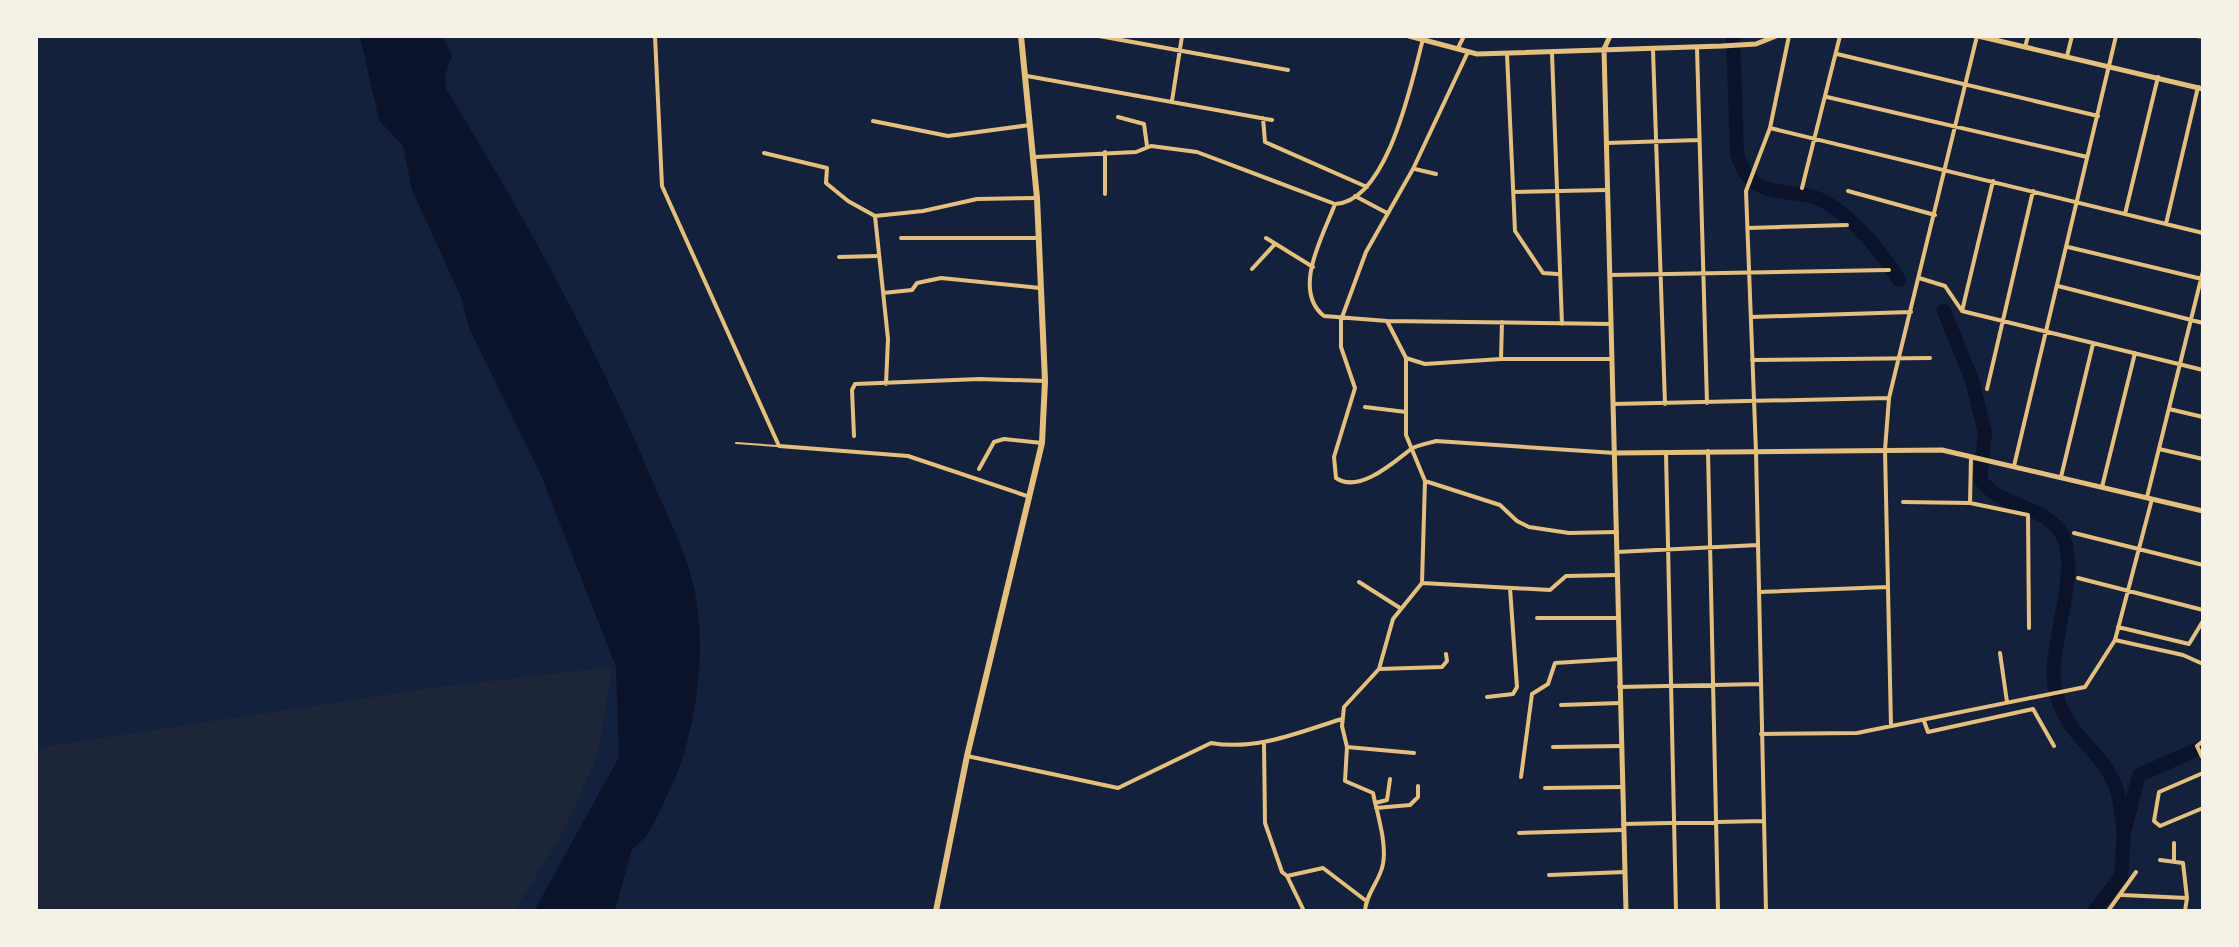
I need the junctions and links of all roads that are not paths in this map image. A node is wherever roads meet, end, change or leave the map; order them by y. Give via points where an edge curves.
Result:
1 (655, 36) edge
2 (1021, 36) edge
3 (1099, 36) edge
4 (1182, 36) edge
5 (1409, 36) edge
6 (1464, 36) edge
7 (1610, 36) edge
8 (1776, 36) edge
9 (1789, 36) edge
10 (1840, 36) edge
11 (1977, 36) edge
12 (2028, 36) edge
13 (2072, 36) edge
14 (2116, 36) edge
15 (1423, 39) junction
16 (2025, 47) junction
17 (1180, 48) junction
18 (1697, 48) junction
19 (1604, 49) junction
20 (1653, 50) junction
21 (1457, 51) junction
22 (1552, 53) junction
23 (1467, 54) junction
24 (1507, 54) junction
25 (1837, 54) junction
26 (2067, 56) junction
27 (2109, 66) junction
28 (1288, 70) dead end
29 (1027, 76) junction
30 (2158, 76) junction
31 (1964, 85) junction
32 (2200, 88) edge
33 (1827, 97) junction
34 (1172, 101) junction
35 (2098, 116) junction
36 (1118, 117) dead end
37 (1263, 118) junction
38 (1272, 120) dead end
39 (873, 121) dead end
40 (1033, 125) junction
41 (1954, 126) junction
42 (1770, 128) junction
43 (1699, 140) junction
44 (1816, 140) junction
45 (1657, 142) junction
46 (1607, 143) junction
47 (1147, 146) junction
48 (1105, 152) junction
49 (764, 153) dead end
50 (1035, 157) junction
51 (2087, 157) junction
52 (1413, 169) junction
53 (1945, 170) junction
54 (1436, 174) dead end
55 (1993, 181) junction
56 (1367, 187) junction
57 (1802, 188) dead end
58 (1556, 190) junction
59 (1608, 190) junction
60 (1848, 191) dead end
61 (2033, 191) junction
62 (1513, 192) junction
63 (1105, 194) dead end
64 (1355, 196) junction
65 (1037, 198) junction
66 (2077, 202) junction
67 (1335, 204) junction
68 (1387, 213) junction
69 (2125, 214) junction
70 (1935, 215) junction
71 (875, 216) junction
72 (2166, 224) junction
73 (1847, 225) dead end
74 (1749, 228) junction
75 (2203, 233) edge
76 (901, 238) dead end
77 (1038, 238) junction
78 (1266, 238) dead end
79 (1275, 244) junction
80 (2068, 247) junction
81 (877, 256) junction
82 (839, 257) dead end
83 (1313, 267) junction
84 (1252, 269) dead end
85 (1889, 270) dead end
86 (2203, 271) edge
87 (1750, 272) junction
88 (1558, 274) junction
89 (1661, 274) junction
90 (1703, 274) junction
91 (1610, 275) junction
92 (1920, 279) junction
93 (2202, 279) edge
94 (2058, 286) junction
95 (1040, 288) junction
96 (883, 293) junction
97 (1962, 311) junction
98 (1911, 312) junction
99 (1751, 317) junction
100 (1341, 320) junction
101 (1387, 321) junction
102 (2003, 321) junction
103 (2191, 321) junction
104 (1502, 322) junction
105 (2203, 323) edge
106 (1562, 324) junction
107 (1611, 324) junction
108 (2047, 332) junction
109 (2093, 343) junction
110 (2135, 353) junction
111 (1898, 356) junction
112 (1406, 358) junction
113 (1930, 358) dead end
114 (1501, 359) junction
115 (1612, 359) junction
116 (1752, 360) junction
117 (2180, 364) junction
118 (2203, 370) edge
119 (1045, 381) junction
120 (886, 384) junction
121 (1987, 389) dead end
122 (1889, 398) junction
123 (1753, 402) junction
124 (1707, 403) junction
125 (1613, 404) junction
126 (1665, 404) junction
127 (1365, 407) dead end
128 (2169, 409) junction
129 (1406, 412) junction
130 (2203, 417) edge
131 (854, 436) dead end
132 (736, 443) dead end
133 (1042, 443) junction
134 (779, 446) junction
135 (1411, 449) junction
136 (2159, 449) junction
137 (1885, 450) junction
138 (1708, 451) junction
139 (1756, 452) junction
140 (1615, 453) junction
141 (1666, 453) junction
142 (1972, 455) junction
143 (2203, 459) edge
144 (2014, 466) junction
145 (979, 469) dead end
146 (2061, 477) junction
147 (1425, 481) junction
148 (2102, 487) junction
149 (1030, 497) junction
150 (2150, 499) junction
151 (1903, 502) dead end
152 (1970, 503) junction
153 (2203, 511) edge
154 (1617, 532) junction
155 (2074, 533) dead end
156 (1758, 545) junction
157 (1668, 549) junction
158 (1711, 549) junction
159 (2140, 549) junction
160 (1617, 552) junction
161 (2203, 565) edge
162 (1618, 575) junction
163 (2078, 578) dead end
164 (1359, 582) dead end
165 (1422, 583) junction
166 (1888, 587) junction
167 (1510, 588) junction
168 (2129, 591) junction
169 (1759, 592) junction
170 (1400, 608) junction
171 (2203, 610) edge
172 (1537, 618) dead end
173 (1618, 618) junction
174 (2203, 621) edge
175 (2118, 627) junction
176 (2029, 628) dead end
177 (2115, 640) junction
178 (2000, 653) dead end
179 (1446, 654) dead end
180 (1619, 659) junction
181 (2203, 664) edge
182 (1379, 669) junction
183 (1761, 684) junction
184 (1714, 685) junction
185 (1672, 686) junction
186 (1619, 687) junction
187 (1487, 697) dead end
188 (2029, 698) junction
189 (2007, 702) junction
190 (1620, 703) junction
191 (1561, 705) dead end
192 (2033, 709) junction
193 (1342, 719) junction
194 (1924, 721) junction
195 (1891, 726) junction
196 (1761, 734) junction
197 (2203, 741) edge
198 (1264, 743) junction
199 (1621, 746) junction
200 (2054, 746) dead end
201 (1347, 747) junction
202 (1553, 747) dead end
203 (1414, 753) dead end
204 (2202, 755) edge
205 (967, 756) junction
206 (2203, 765) edge
207 (2203, 773) edge
208 (1521, 777) dead end
209 (1390, 779) dead end
210 (1418, 786) dead end
211 (1622, 787) junction
212 (1545, 788) dead end
213 (1375, 806) junction
214 (2203, 808) edge
215 (1764, 821) junction
216 (1717, 822) junction
217 (1674, 823) junction
218 (1623, 827) junction
219 (1519, 833) dead end
220 (2174, 843) dead end
221 (2160, 860) dead end
222 (2174, 861) junction
223 (1625, 872) junction
224 (2136, 872) dead end
225 (1549, 875) dead end
226 (1287, 876) junction
227 (2122, 895) junction
228 (2187, 898) junction
229 (1365, 900) junction
230 (936, 911) edge
231 (1304, 911) edge
232 (1365, 911) edge
233 (1626, 911) edge
234 (1676, 911) edge
235 (1718, 911) edge
236 (1766, 911) edge
237 (2108, 911) edge
238 (2185, 911) edge

1 - 134 street via 662,186
2 - 29 main road
3 - 17 street
4 - 17 street
5 - 15 street
6 - 21 street
7 - 19 street
8 - 18 street via 1744,45
9 - 42 street
10 - 25 street
11 - 16 street
11 - 31 street
12 - 16 street
13 - 26 street
14 - 27 street
15 - 21 street
15 - 56 street via 1402,120
16 - 26 street
17 - 28 street
17 - 34 street
18 - 20 street
18 - 43 street
19 - 20 street
19 - 22 street
19 - 46 street
20 - 45 street
21 - 23 street
22 - 24 street
22 - 58 street
23 - 24 street
23 - 52 street
24 - 62 street
25 - 31 street
25 - 33 street
26 - 27 street
27 - 30 street
27 - 35 street
29 - 34 street
29 - 40 main road
30 - 32 street
30 - 69 street
31 - 35 street
31 - 41 street
32 - 72 street
33 - 41 street
33 - 44 street
34 - 37 street
35 - 51 street
36 - 47 street via 1144,124
37 - 38 street
37 - 56 street via 1265,142
39 - 40 street via 948,136
40 - 50 main road
41 - 51 street
41 - 53 street
42 - 44 street
42 - 74 street via 1747,187
43 - 45 street
43 - 90 street
44 - 53 street
44 - 57 street
45 - 46 street
45 - 89 street
46 - 59 street
47 - 48 street via 1136,152
47 - 67 street via 1207,154
48 - 50 street
48 - 63 street
49 - 71 street via 827,168 826,183
50 - 65 main road
51 - 66 street
52 - 54 street
52 - 68 street
53 - 55 street
53 - 70 street
55 - 61 street
55 - 97 street
56 - 64 street
58 - 59 street
58 - 62 street
58 - 88 street
59 - 91 street
60 - 70 street
61 - 66 street
61 - 102 street
62 - 88 street via 1516,233 1543,273
64 - 67 street
64 - 68 street
65 - 71 street via 977,199
65 - 77 main road
66 - 69 street
66 - 80 street
67 - 83 street
68 - 100 street via 1358,269
69 - 72 street
70 - 92 street
71 - 81 street
72 - 75 street
73 - 74 street
74 - 87 street
76 - 77 street
77 - 95 main road
78 - 79 street
79 - 83 street
79 - 84 street
80 - 93 street
80 - 94 street
81 - 82 street
81 - 96 street
83 - 100 street via 1312,302 1324,316
85 - 87 street
86 - 93 street
87 - 90 street
87 - 99 street
88 - 106 street
89 - 90 street
89 - 91 street
89 - 126 street
90 - 124 street
91 - 107 street
92 - 97 street via 1946,286
92 - 98 street
93 - 103 street
94 - 103 street
94 - 108 street
95 - 96 street via 941,278 917,283 912,290
95 - 119 main road
96 - 120 street via 889,353
97 - 102 street
98 - 99 street
98 - 111 street
99 - 116 street
100 - 101 street
100 - 135 street via 1341,347 1355,388 1334,457 1336,478 1357,482 1401,460
101 - 104 street
101 - 112 street
102 - 108 street
102 - 121 street
103 - 105 street
103 - 117 street
104 - 106 street
104 - 114 street
106 - 107 street
107 - 115 street
108 - 109 street
108 - 144 street
109 - 110 street
109 - 146 street
110 - 117 street
110 - 148 street
111 - 113 street
111 - 116 street
111 - 122 street
112 - 114 street via 1425,364
112 - 129 street
114 - 115 street
115 - 125 street
116 - 123 street
117 - 118 street
117 - 128 street
119 - 120 street
119 - 133 main road
120 - 131 street via 852,385
122 - 123 street
122 - 137 street
123 - 124 street
123 - 139 street
124 - 126 street
125 - 126 street
125 - 140 street
127 - 129 street
128 - 130 street
128 - 136 street
129 - 135 street
132 - 134 lane
133 - 145 street via 994,442
133 - 149 main road
134 - 149 street via 908,456
135 - 140 street via 1447,441
135 - 147 street
136 - 143 street
136 - 150 street
137 - 139 street
137 - 142 street
137 - 166 street
138 - 139 street
138 - 141 street
138 - 158 street
139 - 156 street
140 - 141 street
140 - 154 street
141 - 157 street
142 - 144 street
142 - 152 street
144 - 146 street
146 - 148 street
147 - 154 street via 1500,505 1529,527
147 - 165 street
148 - 150 street
149 - 205 main road
150 - 153 street
150 - 159 street
151 - 152 street
152 - 176 street via 2029,516
154 - 160 street
155 - 159 street
156 - 158 street
156 - 169 street
157 - 158 street
157 - 160 street
157 - 185 street
158 - 184 street
159 - 161 street
159 - 168 street
160 - 162 street
162 - 167 street via 1566,576 1550,590
162 - 173 street
163 - 168 street
164 - 170 street
165 - 167 street
165 - 170 street
166 - 169 street
166 - 195 street
167 - 187 street via 1517,687 1513,694
168 - 171 street
168 - 175 street
169 - 183 street
170 - 182 street via 1387,633
172 - 173 street
173 - 180 street
174 - 175 street via 2190,644
175 - 177 street
177 - 181 street
177 - 188 street via 2088,684
178 - 189 street
179 - 182 street via 1442,667
180 - 186 street
180 - 208 street via 1555,663 1548,684 1532,694
182 - 193 street via 1351,697
183 - 184 street
183 - 196 street
184 - 185 street
184 - 216 street
185 - 186 street
185 - 217 street
186 - 190 street
188 - 189 street
188 - 192 street
189 - 194 street
190 - 191 street
190 - 199 street
192 - 194 street via 1928,732
192 - 200 street
193 - 198 street
193 - 201 street
194 - 195 street
195 - 196 street via 1857,733
196 - 215 street
197 - 204 street via 2197,746
198 - 205 street via 1211,743 1118,788
198 - 226 street via 1267,832
199 - 202 street
199 - 211 street
201 - 203 street
201 - 213 street via 1345,781 1370,791
204 - 206 street
205 - 230 main road
207 - 214 street via 2159,792 2154,821 2160,826
209 - 213 street via 1387,800
210 - 213 street via 1418,797 1410,805
211 - 212 street
211 - 218 street
213 - 229 street via 1383,865
215 - 216 street
215 - 236 street
216 - 217 street
216 - 235 street
217 - 218 street
217 - 234 street
218 - 219 street
218 - 223 street
220 - 222 street
221 - 222 street
222 - 228 street via 2183,863
223 - 225 street
223 - 233 street
224 - 227 street
226 - 229 street via 1323,868
226 - 231 street
227 - 228 street
227 - 237 street
228 - 238 street
229 - 232 street

